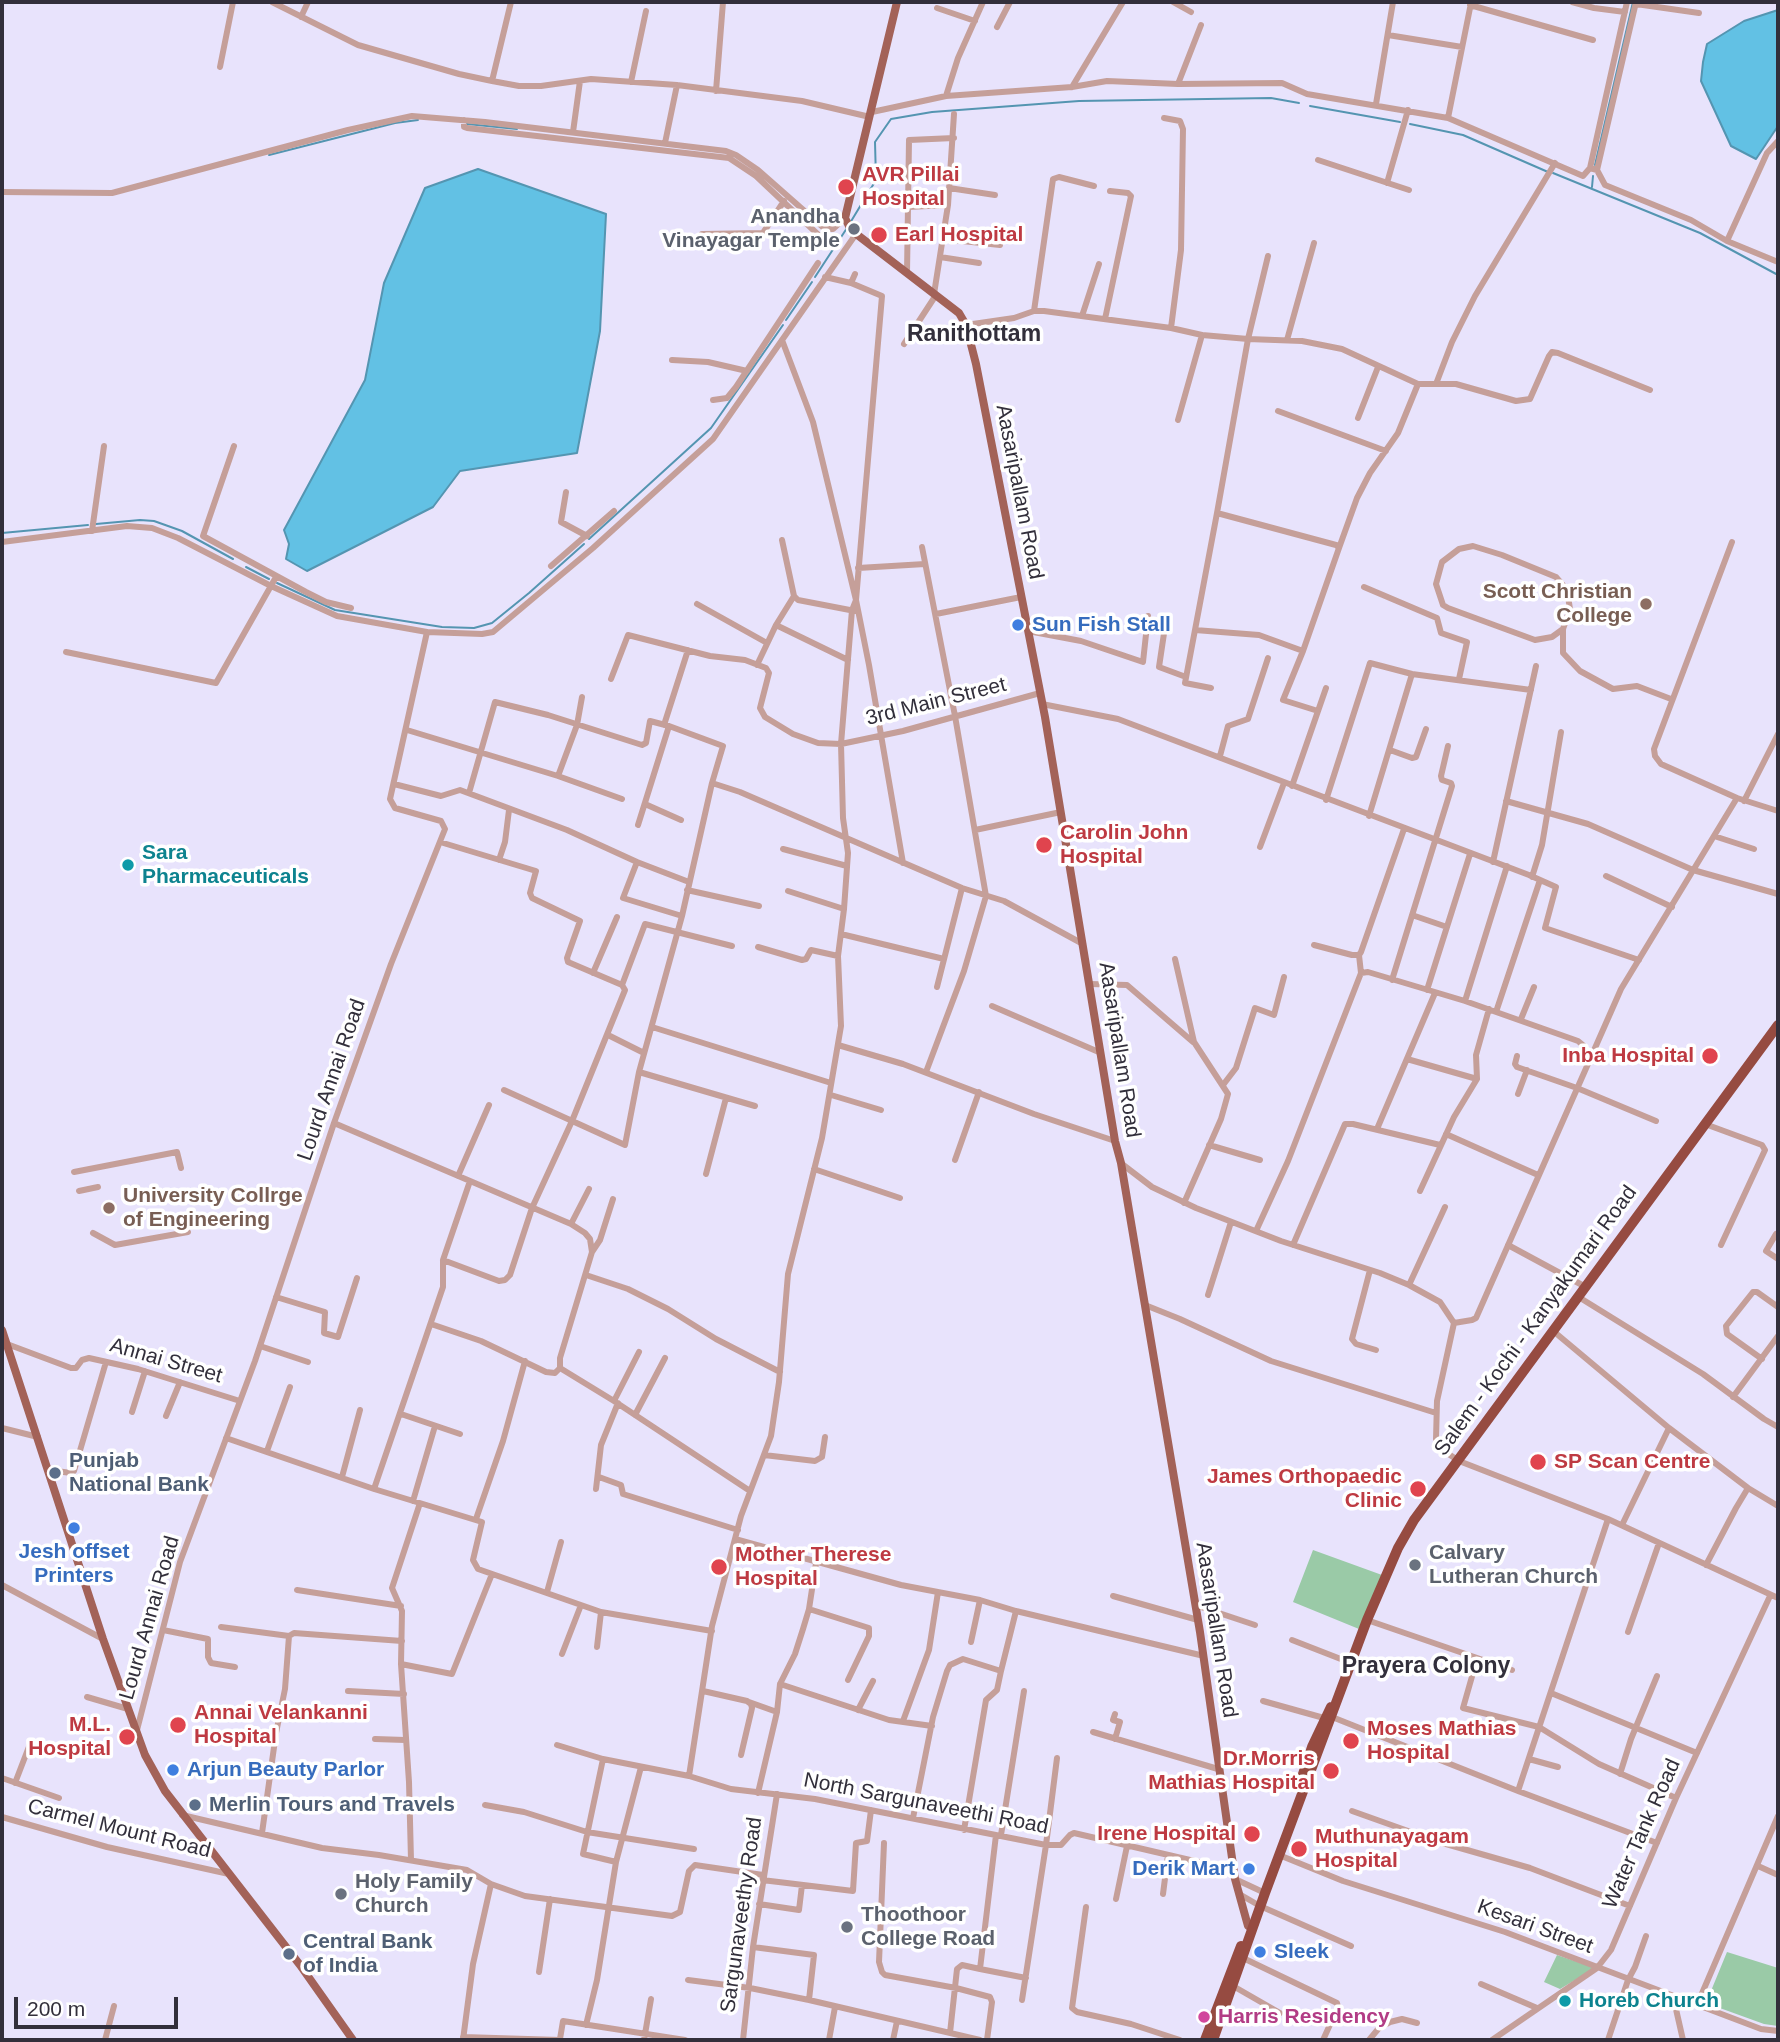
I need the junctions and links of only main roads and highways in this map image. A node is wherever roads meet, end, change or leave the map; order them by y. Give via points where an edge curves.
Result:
1 (897, 2) edge
2 (1778, 1025) edge
3 (2, 1330) edge
4 (1328, 1718) junction
5 (1262, 1892) junction
6 (1250, 1927) junction
7 (353, 2040) edge
8 (1205, 2040) edge
9 (1213, 2040) edge

1 - 6 main road, Aasaripallam Road via 850,226 959,313 966,325 1042,704 1198,1620 1234,1875
2 - 4 highway, Salem - Kochi - Kanyakumari Road via 1414,1520 1398,1548
3 - 7 main road via 145,1755 182,1815
4 - 5 highway, Salem - Kochi - Kanyakumari Road
4 - 5 highway, Salem - Kochi - Kanyakumari Road
5 - 6 highway, Salem - Kochi - Kanyakumari Road
6 - 8 highway, Salem - Kochi - Kanyakumari Road
6 - 9 highway, Salem - Kochi - Kanyakumari Road

